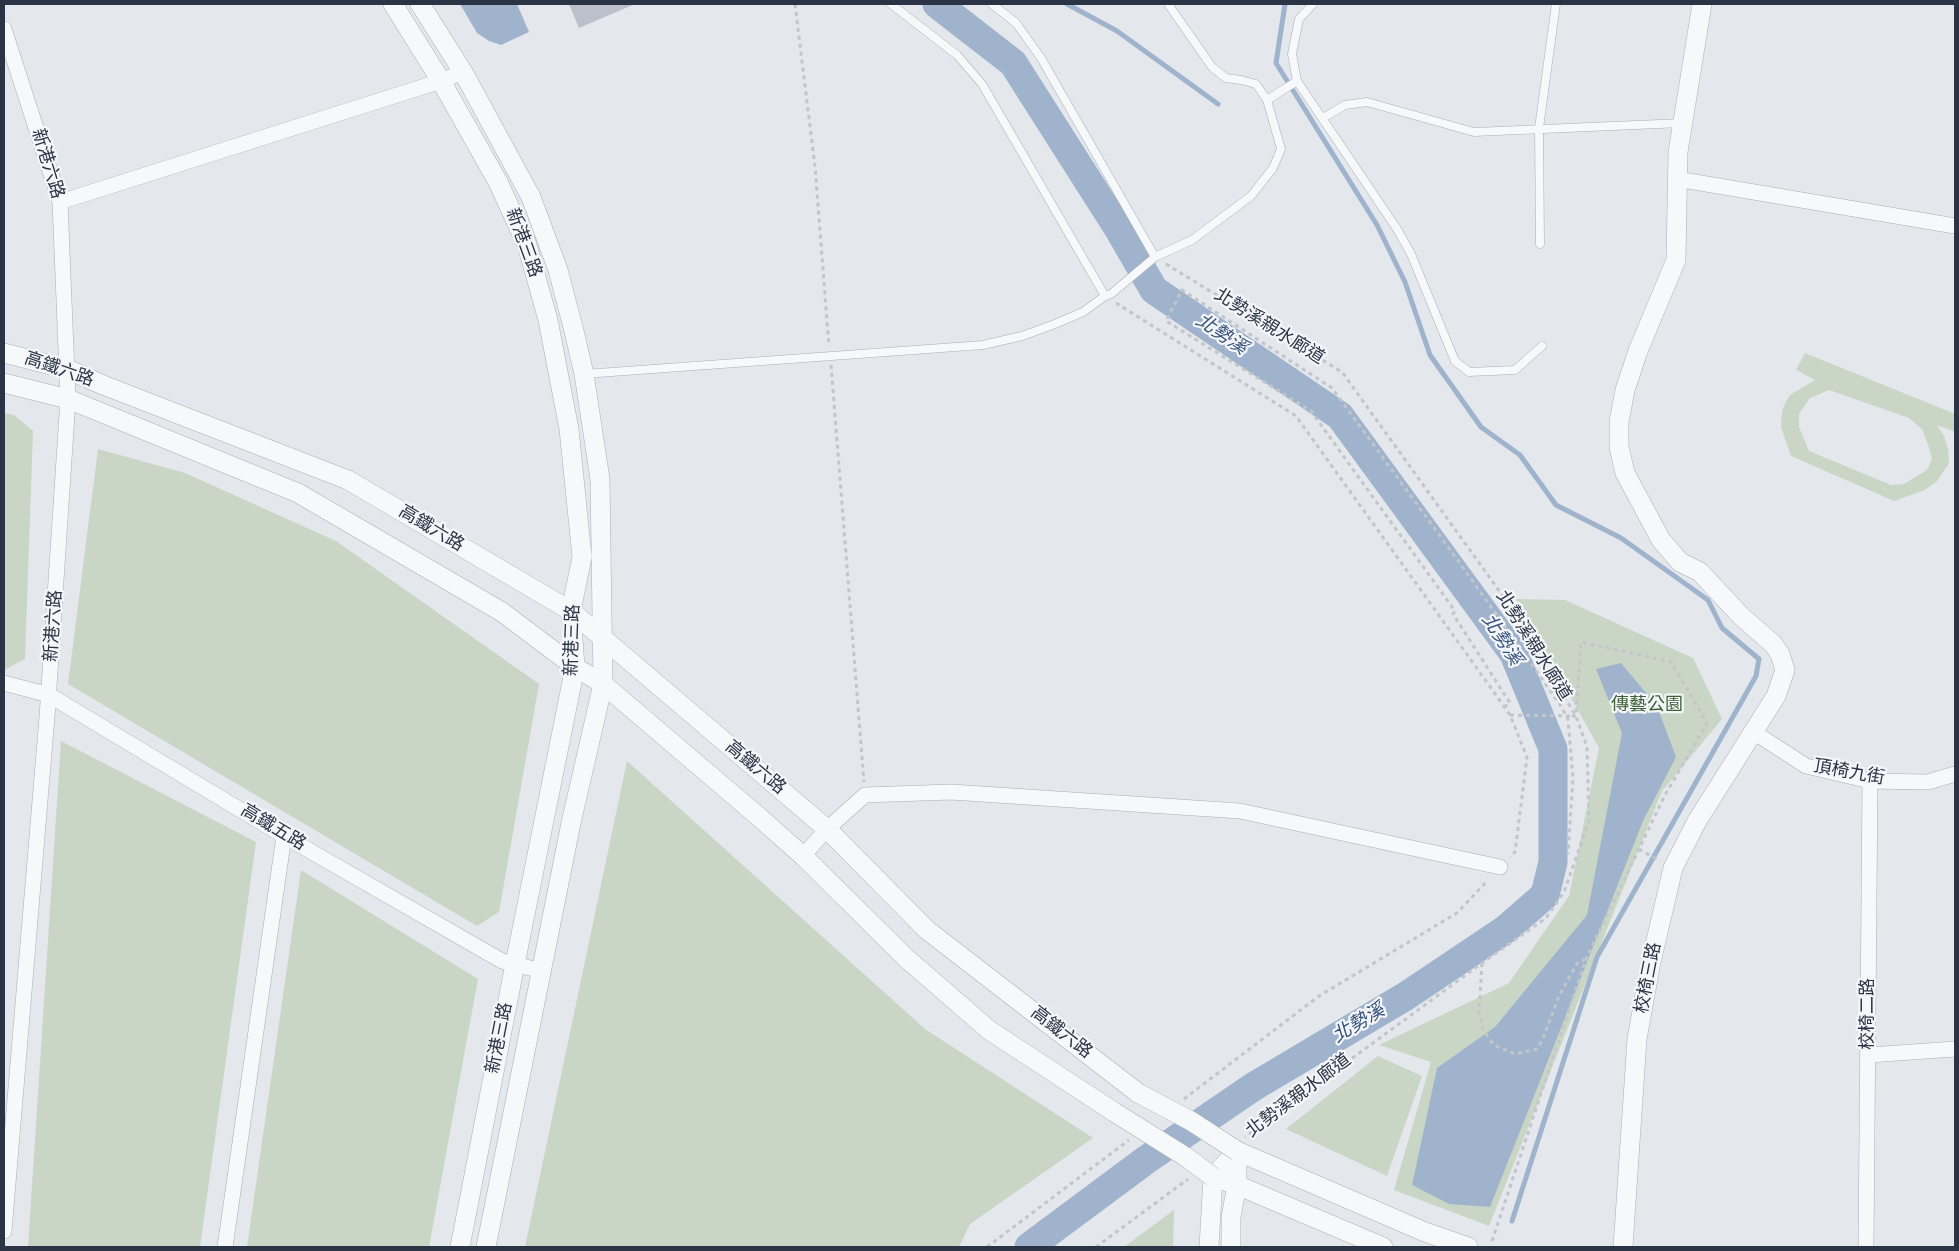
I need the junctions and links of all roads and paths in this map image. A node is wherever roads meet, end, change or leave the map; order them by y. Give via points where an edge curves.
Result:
1 (394, 4) edge
2 (420, 4) edge
3 (795, 4) edge
4 (891, 4) edge
5 (992, 4) edge
6 (1168, 4) edge
7 (1313, 4) edge
8 (1556, 4) edge
9 (1702, 4) edge
10 (4, 29) edge
11 (463, 72) junction
12 (441, 81) junction
13 (1296, 82) junction
14 (1267, 100) junction
15 (1323, 118) junction
16 (1682, 123) junction
17 (1539, 128) junction
18 (1677, 179) junction
19 (60, 202) junction
20 (1955, 226) edge
21 (1540, 244) dead end
22 (1155, 257) junction
23 (1108, 295) junction
24 (1542, 346) dead end
25 (4, 353) edge
26 (830, 357) junction
27 (67, 370) junction
28 (584, 374) junction
29 (4, 383) edge
30 (68, 399) junction
31 (572, 611) junction
32 (602, 638) junction
33 (575, 667) junction
34 (4, 683) edge
35 (603, 684) junction
36 (49, 695) junction
37 (1504, 707) junction
38 (1510, 716) junction
39 (1576, 716) junction
40 (1752, 731) junction
41 (1955, 774) edge
42 (1870, 781) junction
43 (865, 795) junction
44 (827, 830) junction
45 (284, 836) junction
46 (1639, 849) junction
47 (1568, 854) dead end
48 (803, 856) junction
49 (1500, 867) junction
50 (1673, 868) junction
51 (1586, 959) junction
52 (1482, 962) junction
53 (515, 964) junction
54 (542, 971) junction
55 (1955, 1049) edge
56 (1869, 1055) junction
57 (1177, 1104) dead end
58 (1130, 1140) dead end
59 (1239, 1145) junction
60 (1192, 1176) dead end
61 (1213, 1177) junction
62 (1238, 1185) junction
63 (4, 1231) edge
64 (1492, 1241) dead end
65 (225, 1247) edge
66 (460, 1247) edge
67 (486, 1247) edge
68 (987, 1247) edge
69 (1096, 1247) edge
70 (1209, 1247) edge
71 (1231, 1247) edge
72 (1383, 1247) edge
73 (1468, 1247) edge
74 (1623, 1247) edge
75 (1866, 1247) edge

1 - 12 street, 新港三路
2 - 11 street, 新港三路
3 - 26 path via 815,167
4 - 23 lane via 957,55 982,84
5 - 22 lane via 1016,23 1041,58
6 - 14 lane via 1212,67 1226,78 1256,84
7 - 13 lane via 1299,19 1292,54
8 - 17 lane
9 - 16 street, 校椅三路
10 - 19 street, 新港六路
11 - 12 street
11 - 28 street, 新港三路 via 531,197 558,270
12 - 19 street
12 - 31 street, 新港三路 via 498,182 527,245 548,320 569,429 582,557
13 - 14 lane
13 - 15 lane
14 - 22 lane via 1281,149 1273,168 1251,196 1192,240
15 - 17 lane via 1345,105 1367,102 1474,132
15 - 24 lane via 1411,254 1455,361 1469,372 1515,370
16 - 17 lane
16 - 18 street, 校椅三路
17 - 21 lane
18 - 20 street
18 - 40 street, 校椅三路 via 1676,260 1625,390 1619,422 1620,447 1624,473 1661,540 1680,562 1700,572 1780,654 1785,670 1776,696
19 - 27 street, 新港六路
22 - 23 lane
22 - 39 path, 北勢溪親水廊道 via 1342,372 1500,592
23 - 26 lane via 1083,312 1022,336 983,344
23 - 37 path via 1296,416
25 - 27 street, 高鐵六路
26 - 28 lane
26 - 43 path
27 - 30 street, 新港六路
27 - 31 street, 高鐵六路 via 348,480
28 - 32 street, 新港三路 via 600,479
29 - 30 street, 高鐵六路
30 - 33 street, 高鐵六路 via 298,493 502,612
30 - 36 street, 新港六路
31 - 32 street, 高鐵六路
31 - 33 street, 新港三路
32 - 35 street, 新港三路
32 - 44 street, 高鐵六路
33 - 35 street, 高鐵六路
33 - 53 street, 新港三路
34 - 36 street, 高鐵五路
35 - 48 street, 高鐵六路
35 - 54 street, 新港三路
36 - 45 street, 高鐵五路
36 - 63 street, 新港六路
37 - 38 path
37 - 47 path via 1510,703 1453,614 1456,611 1311,410 1166,320 1182,290 1332,388 1559,703 1568,719 1573,778
38 - 39 path, bridge
38 - 49 path via 1527,757 1515,852
39 - 46 path via 1581,642 1671,662 1707,724 1665,795
39 - 52 path, 北勢溪親水廊道 via 1587,747 1589,821 1564,892 1546,918
40 - 42 street, 頂椅九街 via 1806,766
40 - 50 street, 校椅三路 via 1697,821
41 - 42 street, 頂椅九街 via 1928,782
42 - 56 street, 校椅二路
43 - 44 street
43 - 49 street via 951,792 1240,811
44 - 48 street
44 - 59 street, 高鐵六路, bridge via 927,930 1138,1093
45 - 53 street, 高鐵五路 via 502,961
45 - 65 street
46 - 50 path
46 - 51 path
48 - 61 street, 高鐵六路, bridge via 906,958 989,1030 1186,1156
49 - 57 path via 1456,914 1319,996
50 - 74 street, 校椅三路 via 1651,962 1638,1039
51 - 52 path via 1578,962 1559,996 1537,1049 1515,1054 1494,1045 1483,1030 1479,1012
51 - 64 path
52 - 59 path, 北勢溪親水廊道
53 - 54 street, 高鐵五路
53 - 66 street, 新港三路
54 - 67 street, 新港三路
55 - 56 street
56 - 75 street, 校椅二路
58 - 68 path
59 - 61 street
59 - 62 street
59 - 73 street, 高鐵六路 via 1425,1232
60 - 69 path
61 - 62 street, 高鐵六路
61 - 70 street
62 - 71 street via 1231,1217
62 - 72 street, 高鐵六路

